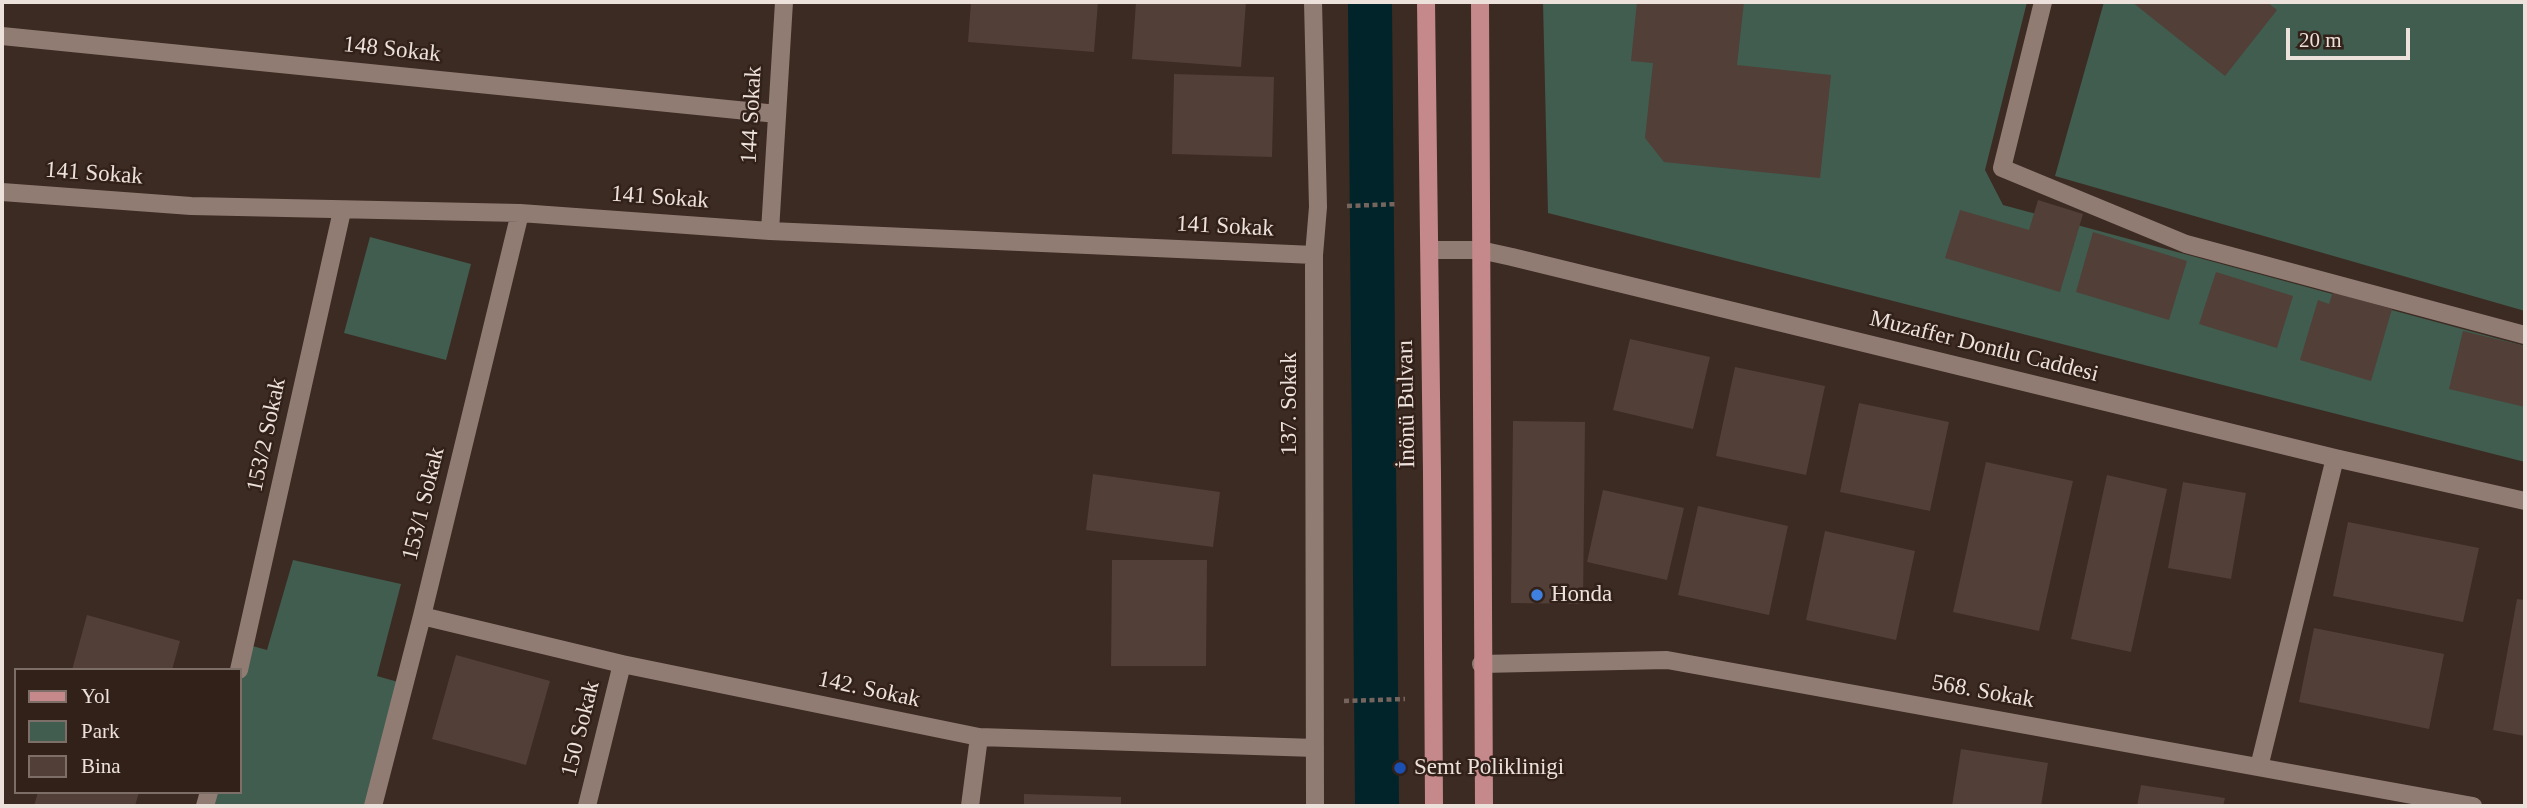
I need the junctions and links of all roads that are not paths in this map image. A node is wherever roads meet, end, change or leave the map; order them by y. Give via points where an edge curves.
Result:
1 (784, 2) edge
2 (1313, 2) edge
3 (1426, 2) edge
4 (1480, 2) edge
5 (2043, 2) edge
6 (2, 36) edge
7 (777, 114) junction
8 (2, 191) edge
9 (342, 211) junction
10 (520, 214) junction
11 (770, 230) junction
12 (1430, 250) junction
13 (1480, 250) junction
14 (1314, 255) junction
15 (2525, 335) edge
16 (2335, 458) junction
17 (2525, 501) edge
18 (422, 616) junction
19 (622, 664) junction
20 (1481, 664) junction
21 (239, 668) edge
22 (979, 737) junction
23 (1315, 748) junction
24 (2259, 767) junction
25 (373, 806) edge
26 (587, 806) edge
27 (970, 806) edge
28 (1315, 806) edge
29 (1434, 806) edge
30 (1484, 806) edge
31 (2473, 806) edge

1 - 7 street, 144 Sokak
2 - 14 street, 137. Sokak via 1318,207
3 - 12 main road, İnönü Bulvarı
4 - 13 main road
5 - 15 street via 2002,168 2186,244
6 - 7 street, 148 Sokak
7 - 11 street, 144 Sokak
8 - 9 street, 141 Sokak via 191,206
9 - 10 street, 141 Sokak
9 - 21 street, 153/2 Sokak
10 - 11 street, 141 Sokak
10 - 18 street, 153/1 Sokak
11 - 14 street, 141 Sokak
12 - 13 street, Muzaffer Dontlu Caddesi
12 - 29 main road, İnönü Bulvarı
13 - 16 street, Muzaffer Dontlu Caddesi
13 - 20 main road
14 - 23 street, 137. Sokak
16 - 17 street, Muzaffer Dontlu Caddesi
16 - 24 street
18 - 19 street, 142. Sokak
18 - 25 street, 153/1 Sokak
19 - 22 street, 142. Sokak
19 - 26 street, 150 Sokak
20 - 24 street, 568. Sokak via 1667,660
20 - 30 main road
22 - 23 street, 142. Sokak
22 - 27 street
23 - 28 street, 137. Sokak
24 - 31 street, 568. Sokak

